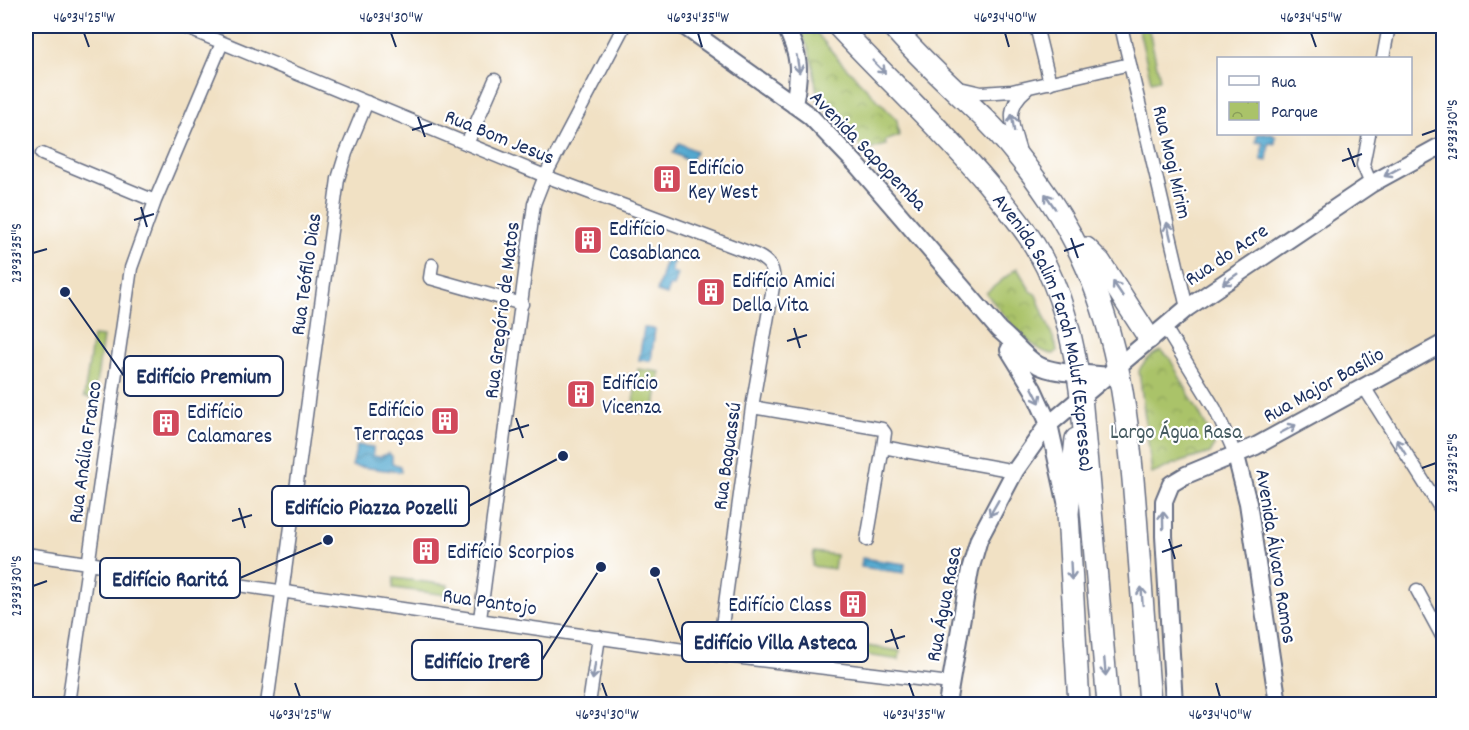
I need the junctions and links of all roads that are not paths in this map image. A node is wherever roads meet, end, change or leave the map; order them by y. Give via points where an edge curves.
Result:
1 (182, 26) edge
2 (624, 26) edge
3 (684, 26) edge
4 (785, 26) edge
5 (838, 26) edge
6 (892, 26) edge
7 (1036, 26) edge
8 (1121, 26) edge
9 (1389, 26) edge
10 (222, 42) junction
11 (1383, 57) edge
12 (1130, 64) junction
13 (495, 80) dead end
14 (1050, 83) junction
15 (948, 85) junction
16 (1028, 89) junction
17 (367, 102) junction
18 (794, 105) junction
19 (1369, 135) edge
20 (467, 144) junction
21 (1443, 144) edge
22 (42, 154) dead end
23 (1023, 163) junction
24 (544, 176) junction
25 (1371, 184) junction
26 (155, 201) junction
27 (1074, 238) junction
28 (771, 264) joint
29 (432, 265) dead end
30 (522, 304) junction
31 (1187, 308) junction
32 (999, 330) junction
33 (1156, 332) junction
34 (1443, 343) edge
35 (1078, 372) junction
36 (1112, 372) junction
37 (1364, 387) junction
38 (1081, 396) junction
39 (752, 407) junction
40 (1049, 424) junction
41 (883, 447) junction
42 (1236, 456) junction
43 (1015, 471) junction
44 (1068, 513) junction
45 (1443, 514) edge
46 (867, 540) dead end
47 (26, 554) edge
48 (89, 564) junction
49 (283, 590) junction
50 (1417, 590) dead end
51 (480, 619) junction
52 (599, 637) junction
53 (1443, 640) edge
54 (1146, 654) junction
55 (718, 655) junction
56 (950, 683) junction
57 (68, 705) edge
58 (267, 705) edge
59 (589, 705) edge
60 (947, 705) edge
61 (1079, 705) edge
62 (1108, 705) edge
63 (1150, 705) edge
64 (1163, 705) edge
65 (1174, 705) edge
66 (1278, 705) edge

1 - 10 street, Rua Bom Jesus
2 - 24 street, Rua Gregório de Matos
3 - 18 main road, Avenida Sapopemba
4 -> 18 main road via 800,71
5 -> 35 highway, Avenida Salim Farah Maluf (Expressa) via 938,127 1012,213 1040,253 1053,282
6 - 15 highway
7 - 14 street
8 - 12 street, Rua Mogi Mirim
9 - 11 street
10 - 17 street, Rua Bom Jesus
10 - 26 street, Rua Anália Franco
12 - 14 street
31 -> 12 street, Rua Mogi Mirim
13 - 20 street
14 - 16 street
15 - 16 street via 981,93
15 - 23 highway via 986,120
23 -> 16 street via 1011,117 1014,101
17 - 20 street, Rua Bom Jesus
17 - 49 street, Rua Teófilo Dias via 338,179
18 - 32 main road, Avenida Sapopemba via 810,116 856,164
19 - 25 street via 1363,165
20 - 24 street, Rua Bom Jesus
21 -> 25 main road, Rua do Acre
22 - 26 street
27 -> 23 highway
24 - 28 street, Rua Bom Jesus
24 - 30 street, Rua Gregório de Matos via 534,204
25 -> 31 main road, Rua do Acre
26 - 48 street, Rua Anália Franco via 128,283
33 -> 27 highway via 1100,262
27 - 36 highway via 1097,290
28 - 39 street, Rua Baguassú via 773,287
29 - 30 street via 430,278
30 - 51 street, Rua Gregório de Matos
31 - 33 main road, Rua do Acre
32 - 35 main road, Avenida Sapopemba via 1040,366
32 -> 40 main road, Avenida Sapopemba
33 - 36 main road, Rua do Acre
33 - 42 street, Avenida Álvaro Ramos via 1215,409
34 - 37 main road, Rua Major Basílio
35 - 36 main road, Avenida Sapopemba
35 - 38 highway, Avenida Salim Farah Maluf (Expressa)
36 - 38 main road, Rua do Acre
54 -> 36 highway via 1130,435
42 -> 37 main road, Rua Major Basílio
45 -> 37 street
38 - 40 main road, Rua do Acre
38 - 44 highway
38 -> 62 highway, Avenida Salim Farah Maluf (Expressa)
39 - 41 street via 880,428 885,432
39 - 55 street, Rua Baguassú
40 - 43 main road, Rua Água Rasa
40 - 44 main road, Avenida Sapopemba
41 - 43 street
41 - 46 street
65 -> 42 main road, Rua Major Basílio via 1164,496 1179,479
42 - 66 main road, Avenida Álvaro Ramos via 1248,503
43 -> 56 main road, Rua Água Rasa via 975,552
44 -> 61 highway
47 - 48 street, Rua Pantojo
48 - 49 street, Rua Pantojo
48 - 57 street, Rua Anália Franco
49 - 51 street, Rua Pantojo
49 - 58 street, Rua Teófilo Dias
50 - 53 street
51 - 52 street, Rua Pantojo
52 - 55 street, Rua Pantojo
52 -> 59 street
54 - 63 highway
54 - 64 highway
55 - 56 street, Rua Pantojo
56 - 60 main road, Rua Água Rasa

